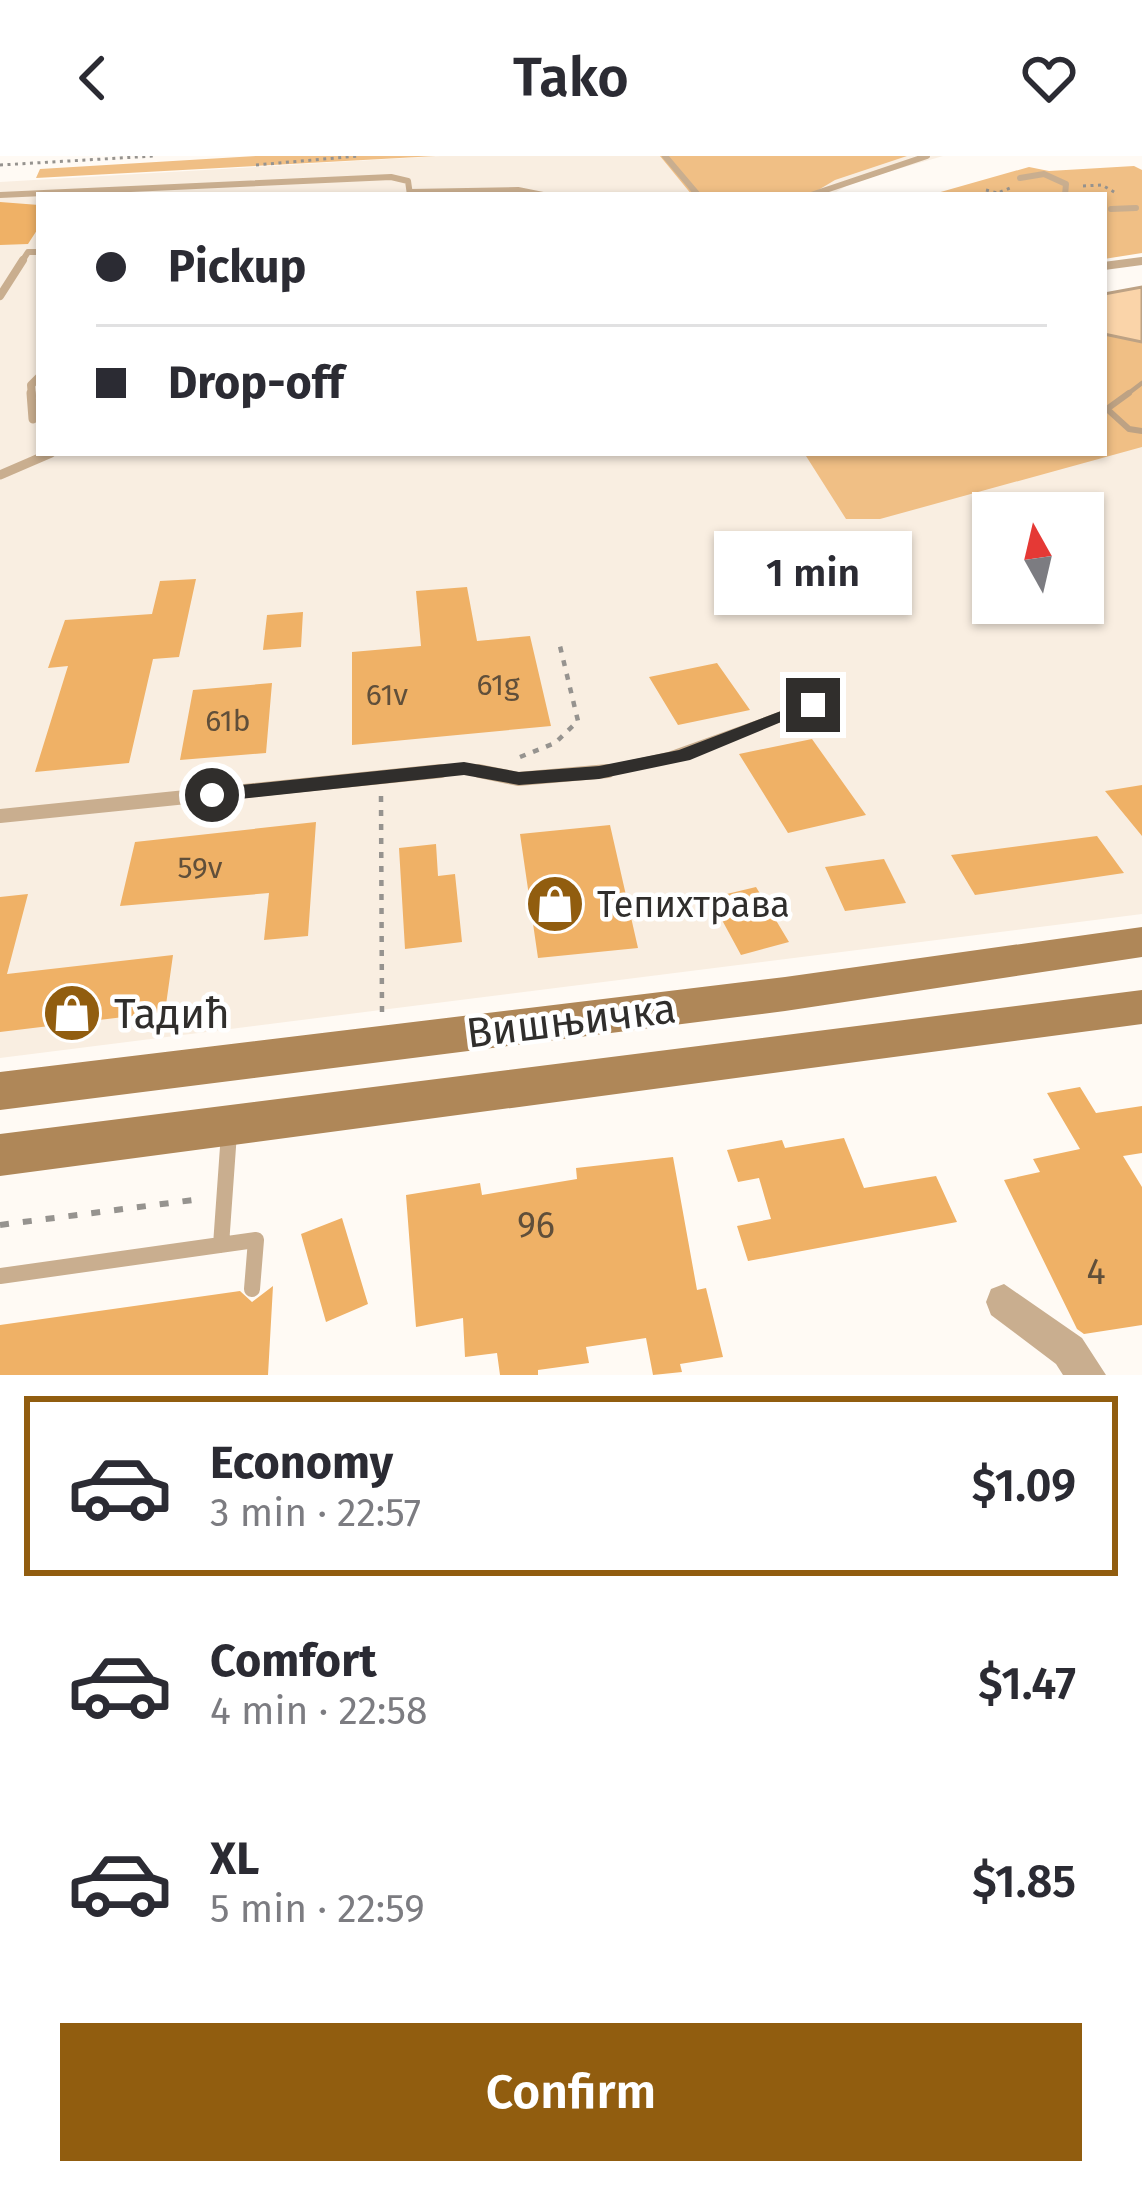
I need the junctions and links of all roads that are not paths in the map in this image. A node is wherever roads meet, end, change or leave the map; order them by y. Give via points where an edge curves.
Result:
1 (665, 156) edge
2 (927, 156) edge
3 (1020, 178) dead end
4 (36, 192) edge
5 (46, 192) edge
6 (410, 192) edge
7 (464, 192) edge
8 (528, 192) edge
9 (695, 192) edge
10 (820, 192) edge
11 (1065, 192) edge
12 (0, 194) edge
13 (1136, 208) dead end
14 (1111, 209) dead end
15 (36, 252) edge
16 (1142, 261) edge
17 (1107, 266) edge
18 (0, 296) edge
19 (36, 380) edge
20 (33, 419) dead end
21 (44, 456) edge
22 (0, 475) edge
23 (813, 705) dead end
24 (0, 815) edge
25 (1142, 942) edge
26 (1142, 1007) edge
27 (0, 1091) edge
28 (230, 1125) junction
29 (0, 1155) edge
30 (221, 1245) junction
31 (0, 1276) edge
32 (252, 1289) dead end
33 (1004, 1302) dead end
34 (1087, 1375) edge

1 - 9 lane
2 - 10 lane
3 - 11 lane via 1052,176
4 - 12 lane
5 - 6 lane via 391,177 408,181
7 - 8 lane
13 - 14 lane
15 - 18 lane
16 - 17 lane
19 - 20 lane
21 - 22 lane
23 - 24 lane via 647,765 533,778 481,771 381,778
25 - 27 main road, Вишњичка
26 - 28 main road, Вишњичка
28 - 29 main road, Вишњичка
28 - 30 lane
30 - 31 lane
30 - 32 lane via 256,1240
33 - 34 street via 1069,1351

